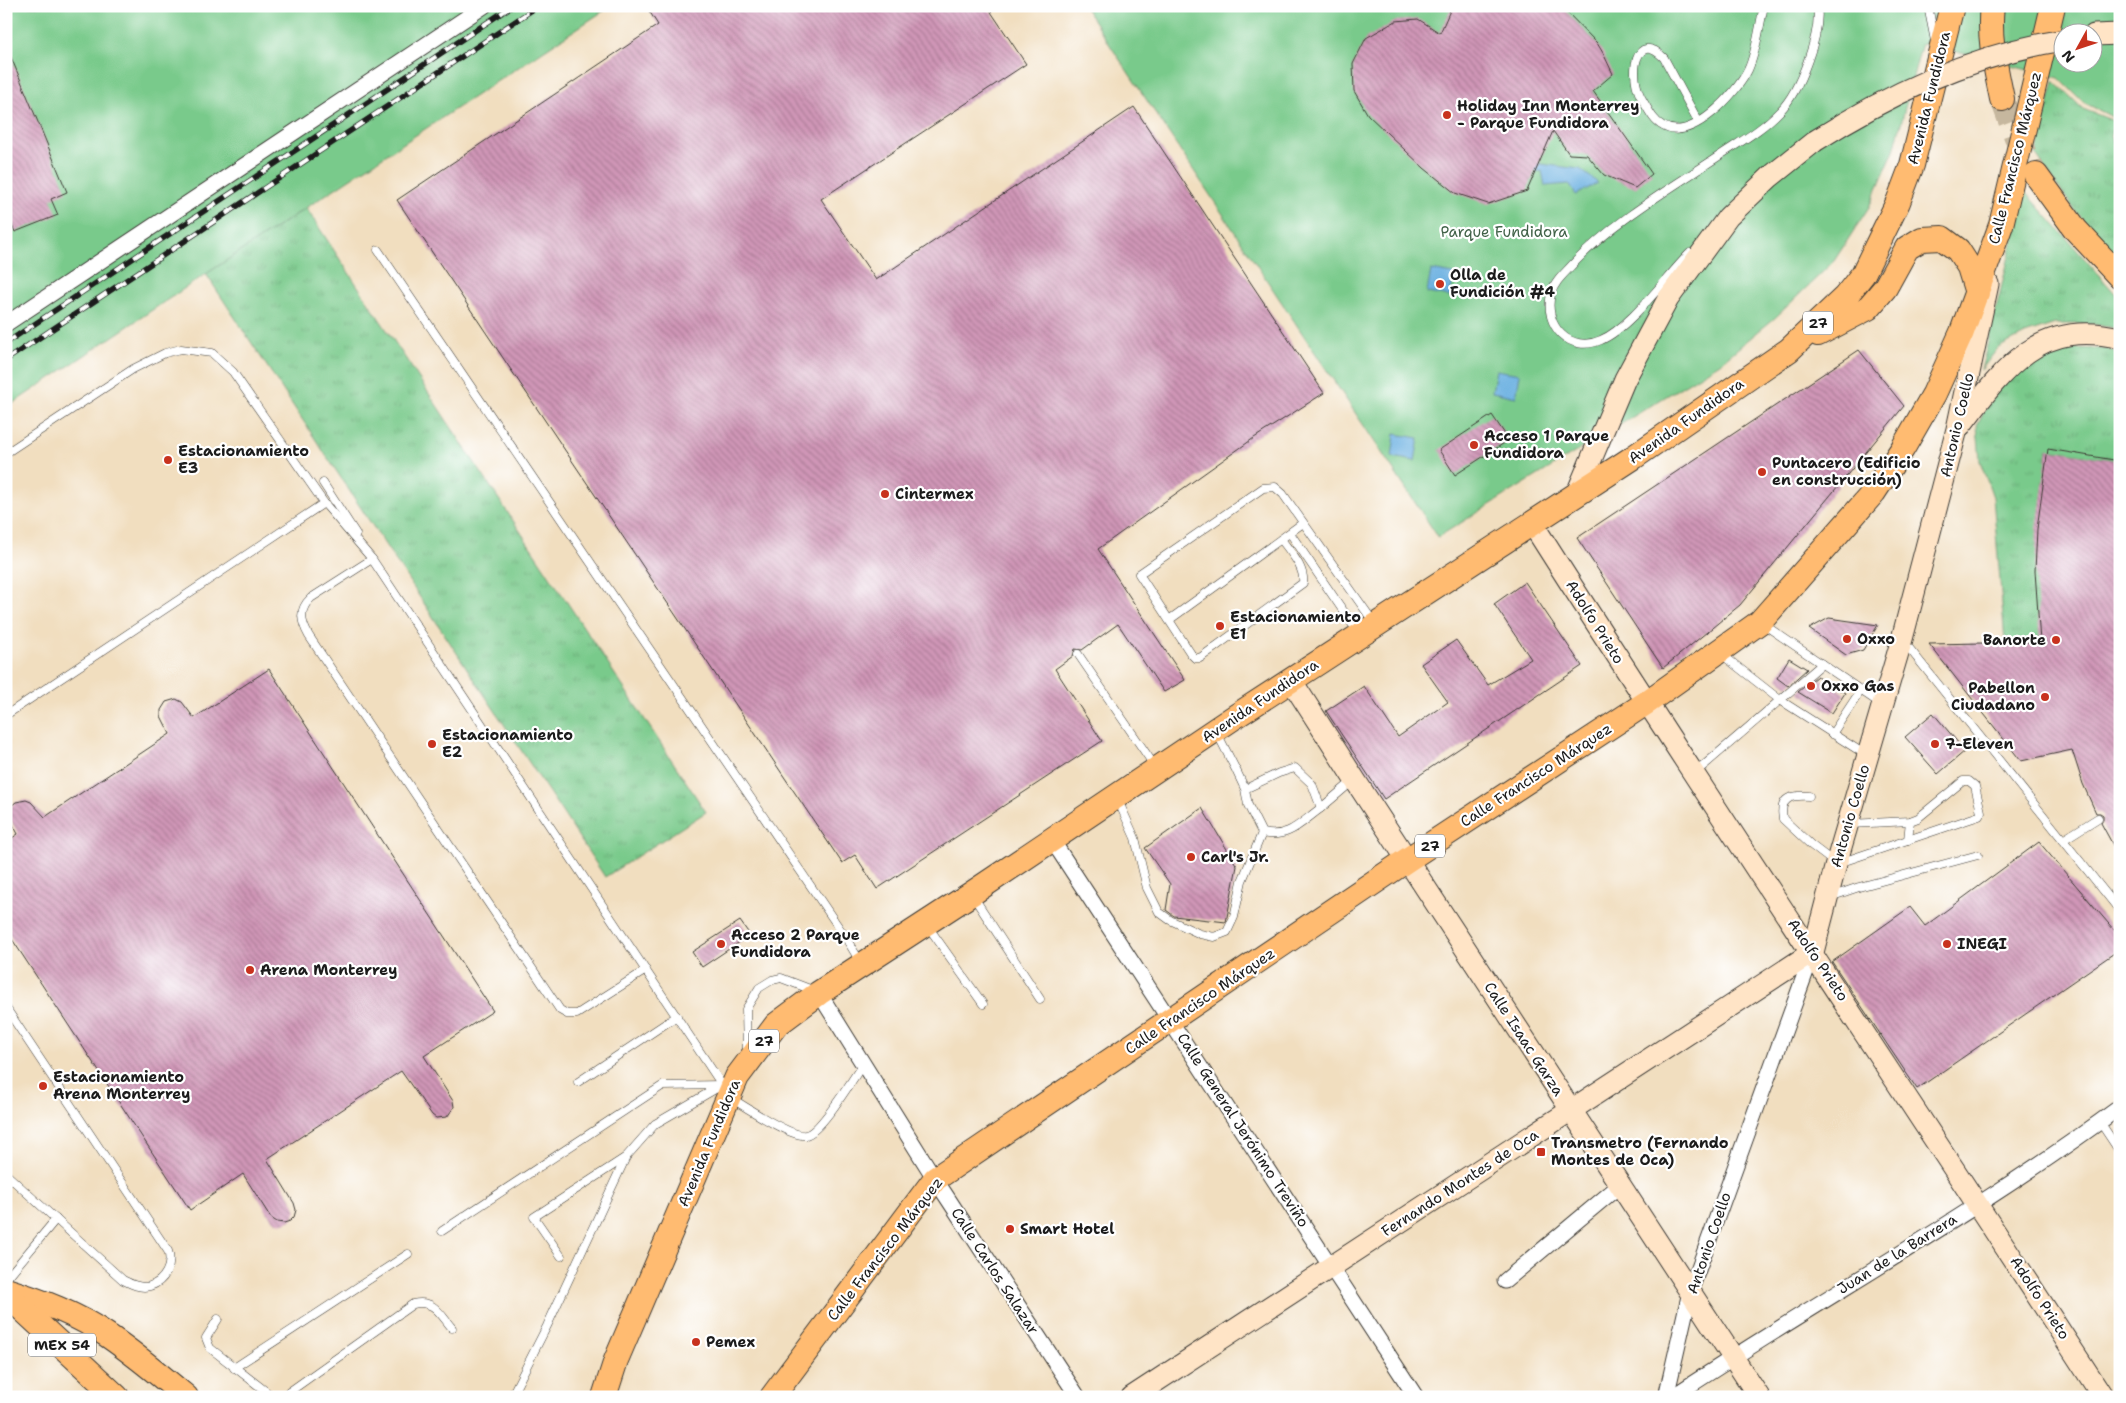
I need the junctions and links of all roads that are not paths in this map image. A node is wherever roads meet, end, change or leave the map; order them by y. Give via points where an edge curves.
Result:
1 (484, 6) edge
2 (1764, 6) edge
3 (1817, 6) edge
4 (1928, 6) edge
5 (1952, 6) edge
6 (1992, 6) edge
7 (2053, 6) edge
8 (2120, 34) edge
9 (2104, 35) edge
10 (2054, 42) edge
11 (1938, 59) junction
12 (2002, 99) tunnel mouth
13 (1698, 121) junction
14 (2036, 175) tunnel mouth
15 (1728, 217) junction
16 (2001, 225) junction
17 (378, 250) dead end
18 (2120, 277) edge
19 (1977, 293) junction
20 (6, 324) edge
21 (2120, 338) edge
22 (1789, 350) junction
23 (1957, 429) junction
24 (6, 453) edge
25 (323, 483) dead end
26 (1578, 493) junction
27 (324, 503) junction
28 (1303, 523) junction
29 (1532, 523) junction
30 (1290, 532) junction
31 (1281, 539) junction
32 (372, 559) junction
33 (1169, 620) junction
34 (1760, 622) junction
35 (1368, 630) junction
36 (1902, 639) junction
37 (1718, 652) junction
38 (1078, 654) dead end
39 (1822, 664) junction
40 (1291, 680) junction
41 (1861, 690) junction
42 (1780, 700) junction
43 (1646, 703) junction
44 (1881, 704) junction
45 (6, 715) edge
46 (1216, 731) junction
47 (1832, 734) junction
48 (1867, 756) junction
49 (1157, 770) junction
50 (1693, 775) junction
51 (1355, 780) junction
52 (1245, 789) junction
53 (1117, 796) junction
54 (1810, 796) dead end
55 (1321, 808) junction
56 (2098, 818) dead end
57 (1910, 821) junction
58 (1847, 825) junction
59 (1262, 833) junction
60 (1052, 840) junction
61 (1908, 840) junction
62 (2063, 840) junction
63 (1978, 855) dead end
64 (1407, 860) junction
65 (1836, 864) junction
66 (971, 894) junction
67 (1828, 897) junction
68 (2120, 911) edge
69 (926, 923) junction
70 (1813, 952) junction
71 (862, 965) junction
72 (646, 970) junction
73 (819, 993) junction
74 (1040, 999) dead end
75 (983, 1004) dead end
76 (6, 1008) edge
77 (677, 1016) junction
78 (1172, 1020) junction
79 (863, 1064) junction
80 (734, 1080) junction
81 (578, 1082) dead end
82 (2120, 1107) edge
83 (1571, 1110) junction
84 (2100, 1122) junction
85 (2120, 1152) edge
86 (626, 1157) junction
87 (6, 1174) edge
88 (935, 1180) junction
89 (1620, 1185) junction
90 (1979, 1204) junction
91 (56, 1219) junction
92 (442, 1231) dead end
93 (408, 1254) dead end
94 (561, 1256) dead end
95 (1331, 1267) junction
96 (6, 1279) edge
97 (1505, 1281) dead end
98 (6, 1290) edge
99 (1690, 1292) junction
100 (6, 1294) edge
101 (218, 1320) dead end
102 (452, 1328) dead end
103 (1732, 1356) junction
104 (616, 1360) junction
105 (234, 1368) junction
106 (117, 1397) edge
107 (186, 1397) edge
108 (273, 1397) edge
109 (282, 1397) edge
110 (511, 1397) edge
111 (588, 1397) edge
112 (604, 1397) edge
113 (772, 1397) edge
114 (1078, 1397) edge
115 (1132, 1397) edge
116 (1416, 1397) edge
117 (1666, 1397) edge
118 (1672, 1397) edge
119 (1759, 1397) edge
120 (2103, 1397) edge

1 - 20 street
2 - 13 lane via 1749,68 1740,85 1713,112
3 - 15 lane via 1815,39 1794,93 1781,111 1760,129 1589,247 1557,281 1551,292 1548,309 1560,334 1574,343 1590,344 1620,329
4 - 11 lane
5 - 11 main road, Avenida Fundidora / 27
6 - 12 main road via 1993,50
7 - 16 main road, Calle Francisco Márquez / 27
8 - 9 street
10 - 15 street, bridge via 2011,51 1928,80 1854,116 1815,141 1770,177
11 - 22 main road, Avenida Fundidora / 27 via 1912,166 1863,274 1845,297
13 - 13 lane via 1684,130 1674,130 1663,127 1654,119 1640,97 1634,79 1634,67 1640,54 1645,50 1655,50 1664,58
14 - 18 main road via 2076,230
15 - 26 street via 1668,299 1625,379
16 - 19 main road, Calle Francisco Márquez / 27
16 - 23 street, Antonio Coello
17 - 71 lane
19 - 22 main road via 1969,267 1958,250 1942,238 1922,238 1907,248 1885,288 1868,308
19 - 34 main road, Calle Francisco Márquez / 27 via 1934,394 1874,492
21 - 23 street via 2081,332 2046,340 2024,353 1995,380
22 - 26 main road, Avenida Fundidora / 27
23 - 36 street, Antonio Coello
24 - 27 lane via 133,369 165,353 181,349 201,350 212,353 233,372
25 - 32 lane
26 - 29 main road, Avenida Fundidora / 27
27 - 32 lane
27 - 45 lane
28 - 30 lane
28 - 33 lane via 1283,494 1275,487 1263,488 1138,574
28 - 35 lane
29 - 35 main road, Avenida Fundidora / 27
29 - 43 street, Adolfo Prieto
30 - 31 lane
30 - 35 lane
31 - 33 lane
31 - 33 lane via 1304,576 1298,588 1200,658 1191,654
32 - 72 lane
32 - 72 lane via 304,604 302,623 309,636 560,1010 577,1014
34 - 37 main road, Calle Francisco Márquez / 27
34 - 39 lane
35 - 40 main road, Avenida Fundidora / 27
36 - 44 street, Antonio Coello
36 - 62 lane
37 - 42 lane
37 - 43 main road, Calle Francisco Márquez / 27
38 - 49 lane
39 - 41 lane
39 - 42 lane
40 - 46 main road, Avenida Fundidora / 27
40 - 51 street, Calle Isaac Garza
41 - 44 lane
41 - 47 lane
42 - 47 lane
42 - 50 lane
43 - 50 street, Adolfo Prieto
43 - 64 main road, Calle Francisco Márquez / 27
44 - 48 street, Antonio Coello
46 - 49 main road, Avenida Fundidora / 27
46 - 52 lane
47 - 48 lane
48 - 58 street, Antonio Coello
49 - 53 main road, Avenida Fundidora / 27
50 - 70 street, Adolfo Prieto
51 - 55 lane
51 - 64 street, Calle Isaac Garza
52 - 55 lane via 1295,768 1312,784
52 - 59 lane via 1248,805
53 - 59 lane via 1135,838 1147,888 1159,912 1200,934 1214,937 1227,932 1242,881
53 - 60 main road, Avenida Fundidora / 27
54 - 65 lane via 1788,798 1782,807 1783,819
55 - 59 lane via 1290,831 1276,836
56 - 62 lane
57 - 58 lane
57 - 61 lane
57 - 61 lane via 1963,781 1976,786 1980,815
58 - 65 street, Antonio Coello
60 - 66 main road, Avenida Fundidora / 27
60 - 78 street, Calle General Jerónimo Treviño
61 - 65 lane
62 - 68 lane
63 - 67 lane
64 - 78 main road, Calle Francisco Márquez / 27
64 - 83 street, Calle Isaac Garza
65 - 67 street, Antonio Coello
66 - 69 main road, Avenida Fundidora / 27
66 - 74 lane
67 - 70 street, Antonio Coello
69 - 71 main road, Avenida Fundidora / 27
69 - 75 lane
70 - 83 street, Fernando Montes de Oca
70 - 90 street, Adolfo Prieto
70 - 99 street, Antonio Coello
71 - 73 main road, Avenida Fundidora / 27
72 - 77 lane
73 - 79 street, Calle Carlos Salazar
73 - 80 main road, Avenida Fundidora / 27 via 776,1025
73 - 80 lane via 781,978 759,988 746,1009
76 - 91 lane via 168,1251 171,1259 169,1268 150,1286 136,1286 123,1280
77 - 80 lane
77 - 81 lane
78 - 88 main road, Calle Francisco Márquez / 27
78 - 95 street, Calle General Jerónimo Treviño
79 - 80 lane via 816,1129 805,1135 791,1133
79 - 88 street, Calle Carlos Salazar
80 - 86 lane via 655,1124
80 - 92 lane via 662,1086
80 - 104 main road, Avenida Fundidora / 27
82 - 84 street, Juan de la Barrera
83 - 89 street, Calle Isaac Garza
83 - 95 street, Fernando Montes de Oca
84 - 85 lane
84 - 90 street, Juan de la Barrera
86 - 94 lane via 534,1217
86 - 110 lane
87 - 91 lane
88 - 113 main road, Calle Francisco Márquez / 27
88 - 114 street, Calle Carlos Salazar
89 - 97 street
89 - 99 street, Calle Isaac Garza
90 - 103 street, Juan de la Barrera
90 - 120 street, Adolfo Prieto
91 - 96 lane
93 - 105 lane
95 - 115 street, Fernando Montes de Oca
95 - 116 street, Calle General Jerónimo Treviño
98 - 107 main road via 54,1307 106,1334
99 - 103 street, Calle Isaac Garza
99 - 117 street, Antonio Coello
100 - 106 main road, MEX 54
101 - 105 lane via 208,1333 207,1344
102 - 109 lane via 430,1303 413,1304
103 - 118 street, Juan de la Barrera
103 - 119 street, Calle Isaac Garza
104 - 111 main road
104 - 112 main road, Avenida Fundidora / 27
105 - 108 lane

